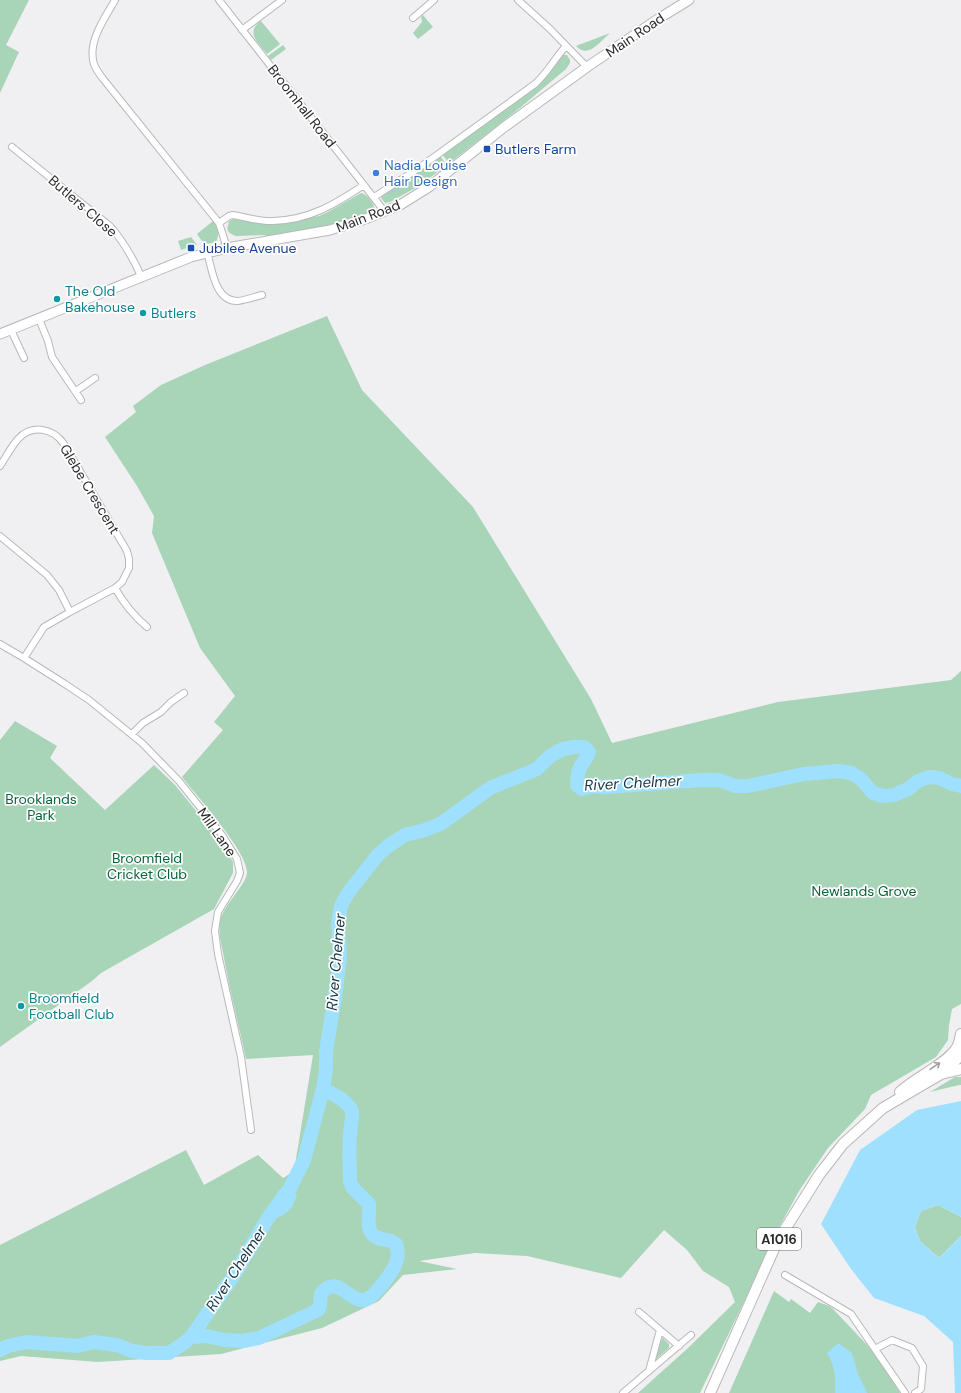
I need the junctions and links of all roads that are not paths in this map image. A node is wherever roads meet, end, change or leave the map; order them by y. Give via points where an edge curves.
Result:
1 (115, 0) edge
2 (219, 0) edge
3 (282, 0) edge
4 (434, 0) edge
5 (518, 0) edge
6 (689, 0) edge
7 (413, 18) dead end
8 (242, 30) junction
9 (566, 46) junction
10 (587, 67) junction
11 (12, 147) dead end
12 (364, 185) junction
13 (374, 198) junction
14 (385, 212) junction
15 (219, 224) junction
16 (227, 248) junction
17 (207, 252) junction
18 (141, 276) junction
19 (262, 295) dead end
20 (39, 319) junction
21 (11, 330) junction
22 (0, 334) edge
23 (24, 358) dead end
24 (95, 378) dead end
25 (76, 391) junction
26 (81, 400) dead end
27 (0, 466) edge
28 (0, 536) edge
29 (115, 588) junction
30 (70, 612) junction
31 (148, 628) dead end
32 (0, 644) edge
33 (24, 658) junction
34 (184, 693) dead end
35 (132, 734) junction
36 (961, 1034) edge
37 (961, 1055) edge
38 (961, 1070) edge
39 (941, 1074) junction
40 (883, 1108) junction
41 (251, 1130) dead end
42 (785, 1275) dead end
43 (639, 1312) dead end
44 (660, 1330) junction
45 (691, 1335) dead end
46 (679, 1346) junction
47 (875, 1350) junction
48 (649, 1371) junction
49 (623, 1393) edge
50 (710, 1393) edge
51 (905, 1393) edge
52 (915, 1393) edge

1 - 15 street via 92,46 94,63
2 - 8 street, Broomhall Road
3 - 8 street
4 - 7 street
5 - 9 street
6 - 10 main road, Main Road
8 - 12 street, Broomhall Road
9 - 10 street
9 - 13 street, Main Road via 546,74 535,84
10 - 14 main road, Main Road via 428,187
11 - 18 street, Butlers Close via 110,226
12 - 13 street, Broomhall Road
12 - 15 street, Main Road via 310,215 273,221 233,215
13 - 14 street, Broomhall Road
14 - 16 main road, Main Road via 330,230
15 - 16 street
16 - 17 main road, Main Road
17 - 18 main road, Main Road
17 - 19 street via 218,290 222,295 233,301
18 - 20 main road, Main Road
20 - 21 main road, Main Road
20 - 25 street via 52,357
21 - 22 main road, Main Road
21 - 23 street
24 - 25 street
25 - 26 street
27 - 29 street, Glebe Crescent via 18,439 32,430 47,431 60,438 127,551 129,563 126,575
28 - 30 street via 47,574
29 - 30 street, Glebe Crescent
29 - 31 street via 129,610
30 - 33 street, Glebe Crescent via 44,627
32 - 33 street, Mill Lane
33 - 35 street, Mill Lane via 71,688
34 - 35 street
35 - 41 street, Mill Lane via 196,801 237,859 240,873 218,912 215,931 241,1057
40 -> 36 main road via 908,1084 948,1058 957,1048
37 - 39 main road, A1016
38 - 39 main road, A1016
39 - 40 main road, A1016
40 - 50 main road, A1016 via 843,1144 800,1203 777,1242
42 - 47 street via 851,1314
43 - 44 street
44 - 46 street
44 - 48 street
45 - 46 street
46 - 48 street
47 - 51 street
47 - 52 street via 892,1340 912,1348 923,1366 920,1389
48 - 49 street

